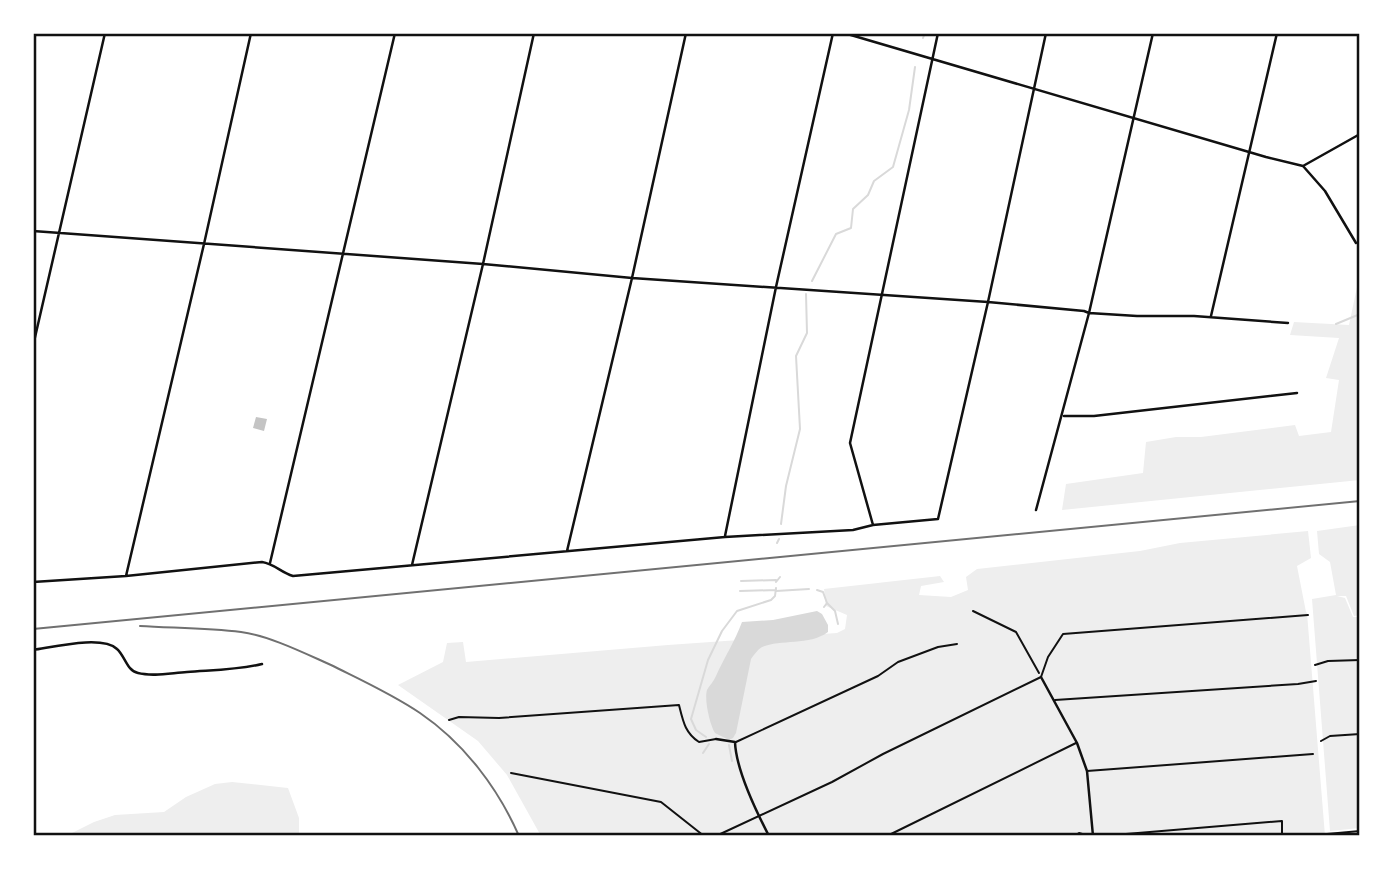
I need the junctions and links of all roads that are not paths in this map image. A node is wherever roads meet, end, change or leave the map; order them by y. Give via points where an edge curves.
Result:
1 (105, 33) edge
2 (251, 33) edge
3 (395, 33) edge
4 (534, 33) edge
5 (686, 33) edge
6 (832, 33) edge
7 (844, 33) edge
8 (938, 33) edge
9 (1046, 33) edge
10 (1153, 33) edge
11 (1277, 33) edge
12 (932, 59) junction
13 (1034, 88) junction
14 (1133, 118) junction
15 (1360, 134) edge
16 (1249, 152) junction
17 (1303, 166) junction
18 (33, 231) edge
19 (60, 233) junction
20 (1356, 243) dead end
21 (204, 244) junction
22 (344, 254) junction
23 (483, 264) junction
24 (632, 278) junction
25 (776, 287) junction
26 (883, 296) junction
27 (988, 302) junction
28 (1089, 313) junction
29 (1210, 317) junction
30 (1289, 323) dead end
31 (33, 345) edge
32 (1297, 393) dead end
33 (1063, 416) junction
34 (1036, 510) dead end
35 (873, 524) junction
36 (725, 537) junction
37 (568, 551) junction
38 (270, 563) junction
39 (412, 565) junction
40 (126, 576) junction
41 (33, 582) edge
42 (1308, 615) dead end
43 (957, 644) dead end
44 (33, 650) edge
45 (1360, 660) edge
46 (262, 664) dead end
47 (1315, 665) dead end
48 (1041, 677) junction
49 (1316, 681) dead end
50 (1055, 701) junction
51 (449, 720) dead end
52 (1360, 734) edge
53 (716, 739) joint
54 (1321, 741) dead end
55 (735, 743) junction
56 (1077, 743) junction
57 (1312, 754) dead end
58 (1087, 771) junction
59 (511, 773) dead end
60 (759, 816) junction
61 (1360, 831) edge
62 (704, 836) edge
63 (716, 836) edge
64 (769, 836) edge
65 (887, 836) edge
66 (1074, 836) edge
67 (1091, 836) edge
68 (1102, 836) edge
69 (1282, 836) edge
70 (1305, 836) edge

1 - 19 street
2 - 21 street
3 - 22 street
4 - 23 street
5 - 24 street
6 - 25 street
7 - 12 street
8 - 12 street
9 - 13 street
10 - 14 street
11 - 16 street
12 - 13 street
12 - 26 street
13 - 14 street
13 - 27 street
14 - 16 street
14 - 28 street
15 - 17 street
16 - 17 street
16 - 29 street
17 - 20 street via 1325,191
18 - 19 street
19 - 21 street
19 - 31 street
21 - 22 street
21 - 40 street
22 - 23 street
22 - 38 street
23 - 24 street
23 - 39 street
24 - 25 street
24 - 37 street
25 - 26 street
25 - 36 street
26 - 27 street
26 - 35 street via 850,443
27 - 28 street
27 - 35 street via 938,520
28 - 29 street
28 - 33 street
29 - 30 street
32 - 33 street
33 - 34 street
35 - 36 street via 853,530
36 - 37 street
37 - 39 street
38 - 39 street via 293,576
38 - 40 street
40 - 41 street
42 - 48 lane via 1063,634
43 - 55 lane via 898,662 878,676
44 - 46 street via 107,642 136,673
45 - 47 lane
48 - 50 street
48 - 60 lane
49 - 50 lane
50 - 56 street
51 - 53 lane via 679,705 691,737 699,742
52 - 54 lane
53 - 55 street
55 - 60 street
56 - 58 street
56 - 65 lane
57 - 58 lane
58 - 67 street
59 - 62 lane via 661,802
60 - 63 lane
60 - 64 street
61 - 70 lane
66 - 67 lane
68 - 69 lane via 1282,821

